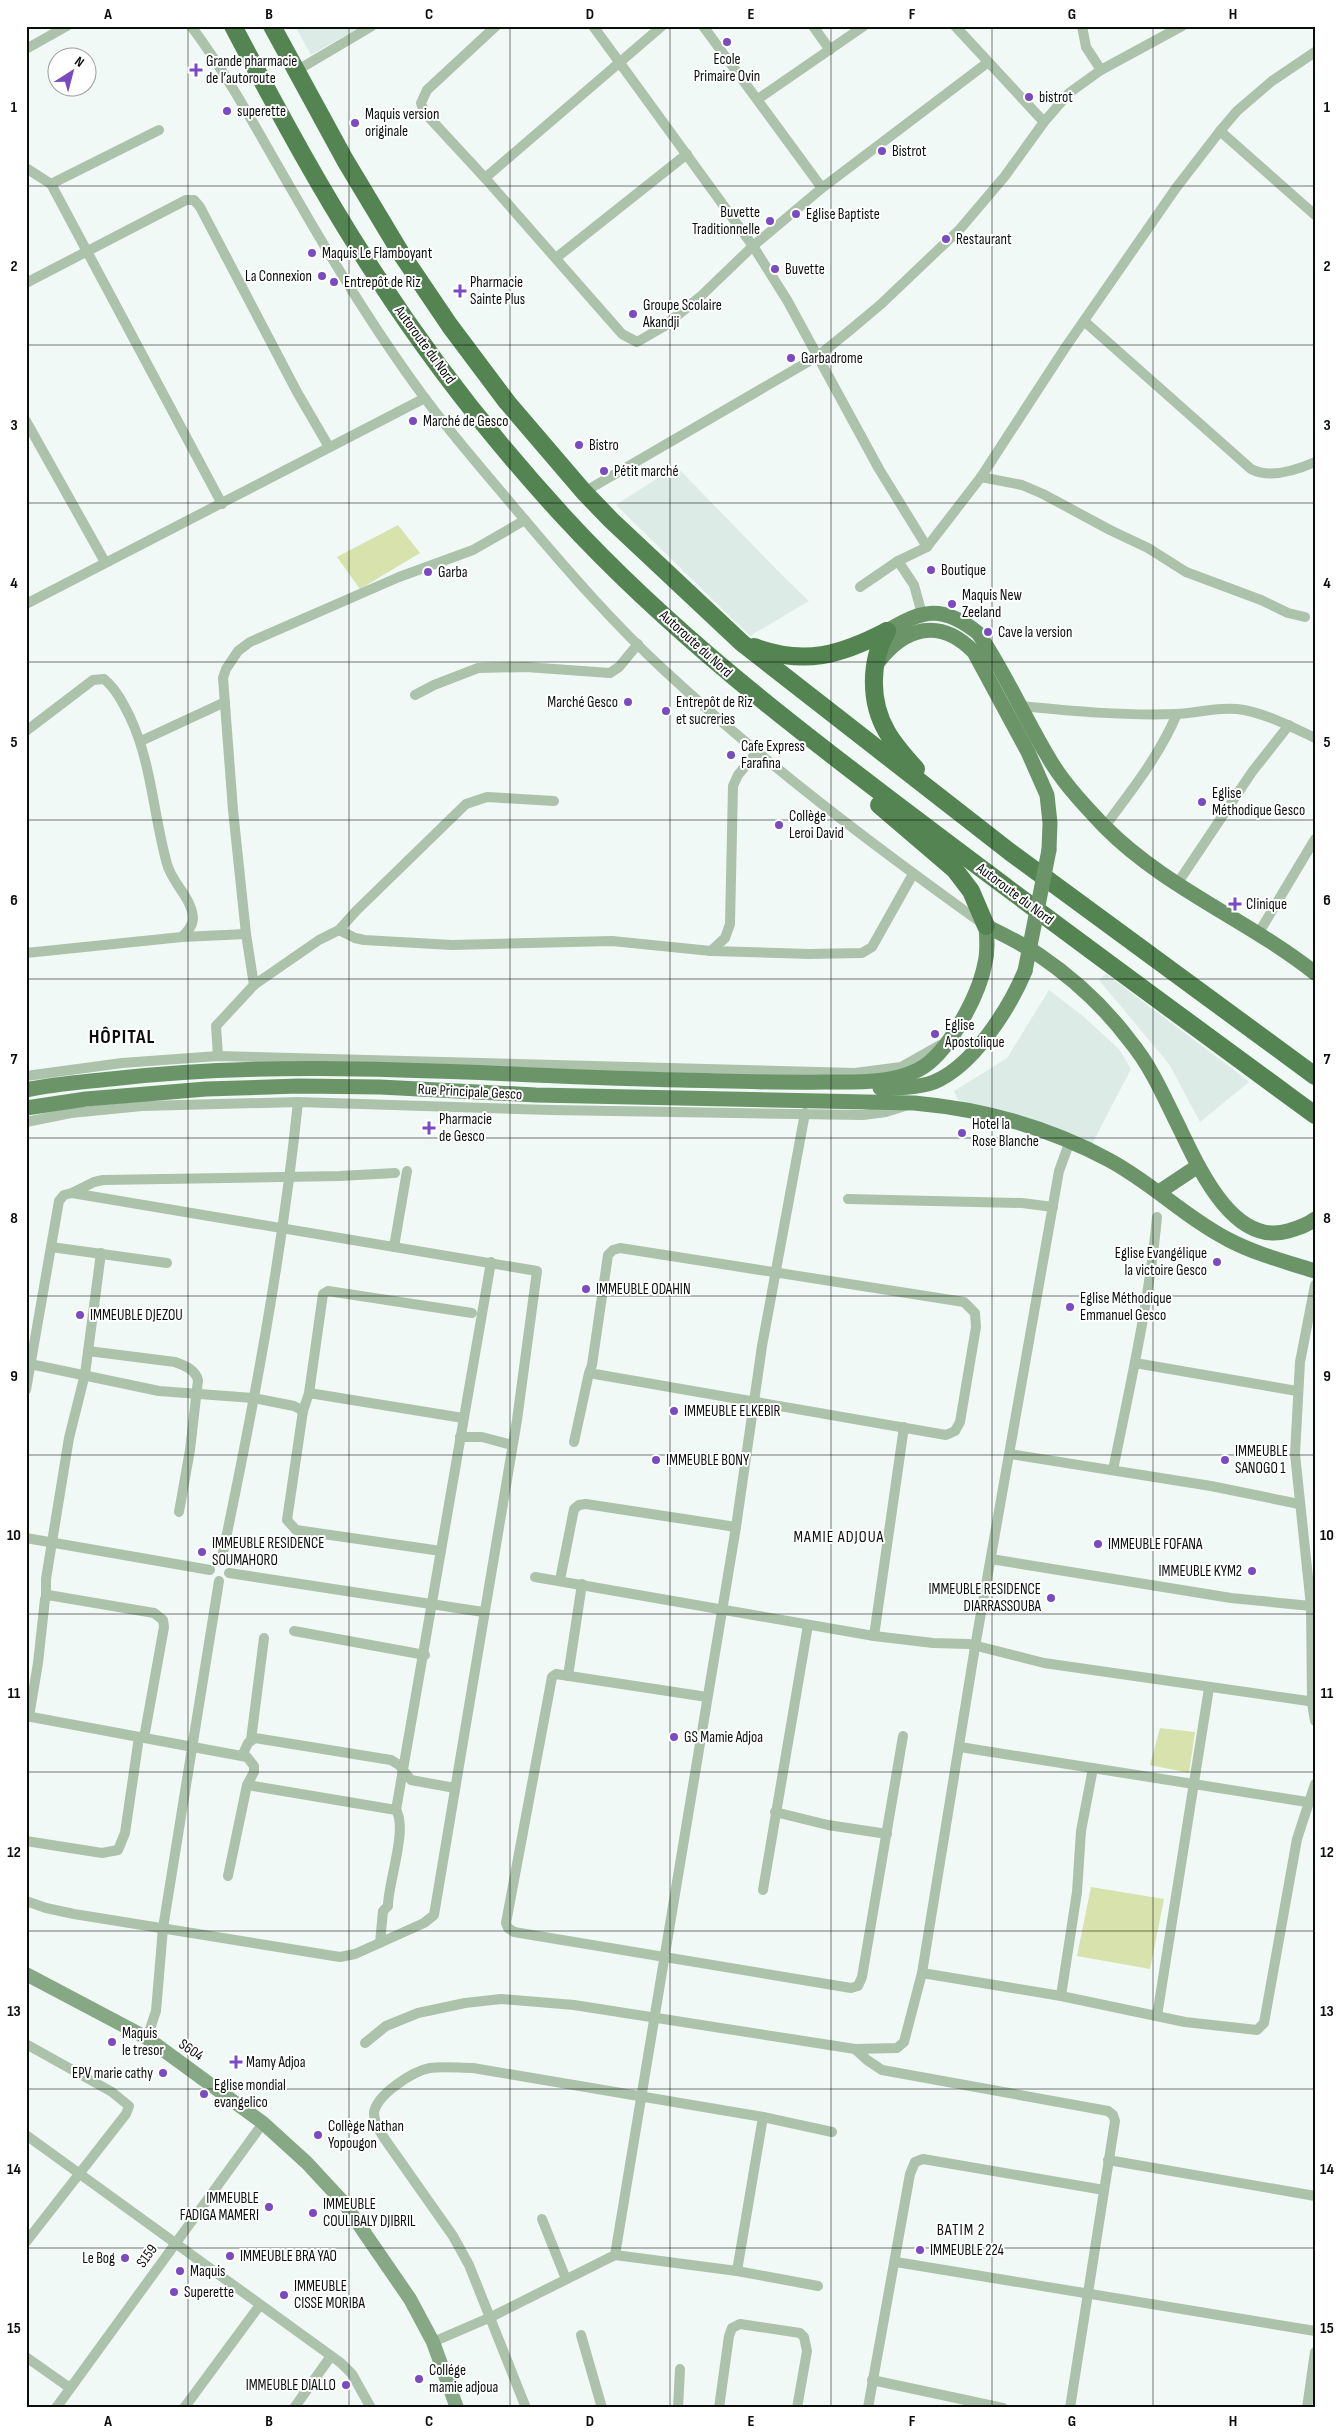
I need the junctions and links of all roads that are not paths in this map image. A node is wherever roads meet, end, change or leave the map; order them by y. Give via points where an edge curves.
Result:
1 (67, 26) edge
2 (190, 26) edge
3 (272, 26) edge
4 (372, 26) edge
5 (496, 26) edge
6 (594, 26) edge
7 (662, 26) edge
8 (704, 26) edge
9 (813, 26) edge
10 (864, 26) edge
11 (955, 26) edge
12 (1082, 26) edge
13 (1182, 26) edge
14 (233, 27) edge
15 (26, 49) edge
16 (830, 50) junction
17 (1315, 52) edge
18 (619, 62) junction
19 (987, 63) junction
20 (1101, 70) junction
21 (296, 71) junction
22 (758, 99) junction
23 (1044, 122) junction
24 (159, 130) dead end
25 (1220, 131) junction
26 (687, 154) junction
27 (26, 168) edge
28 (485, 178) junction
29 (51, 184) junction
30 (822, 188) junction
31 (1315, 215) edge
32 (753, 246) junction
33 (87, 250) junction
34 (556, 258) junction
35 (26, 283) edge
36 (1084, 321) junction
37 (818, 356) junction
38 (424, 398) junction
39 (28, 428) edge
40 (329, 447) junction
41 (1315, 462) edge
42 (981, 477) junction
43 (584, 492) junction
44 (222, 504) junction
45 (525, 520) junction
46 (927, 547) junction
47 (105, 562) junction
48 (898, 562) junction
49 (860, 587) dead end
50 (26, 604) edge
51 (922, 614) junction
52 (1305, 617) dead end
53 (887, 631) junction
54 (742, 643) junction
55 (638, 644) junction
56 (874, 667) junction
57 (415, 695) dead end
58 (225, 702) junction
59 (1021, 706) junction
60 (1177, 714) junction
61 (790, 724) junction
62 (1289, 725) junction
63 (26, 731) edge
64 (1315, 738) edge
65 (141, 740) junction
66 (757, 752) junction
67 (554, 801) dead end
68 (963, 815) junction
69 (1105, 826) junction
70 (1315, 839) edge
71 (913, 874) junction
72 (1177, 884) junction
73 (986, 926) junction
74 (339, 930) junction
75 (246, 934) junction
76 (1258, 934) junction
77 (182, 938) junction
78 (711, 951) junction
79 (26, 953) edge
80 (1315, 974) edge
81 (254, 985) junction
82 (947, 1041) junction
83 (218, 1056) junction
84 (26, 1076) edge
85 (1315, 1076) edge
86 (789, 1083) junction
87 (26, 1090) edge
88 (298, 1102) junction
89 (914, 1102) junction
90 (26, 1108) edge
91 (804, 1113) junction
92 (1315, 1114) edge
93 (26, 1122) edge
94 (1070, 1141) junction
95 (1198, 1166) junction
96 (408, 1171) dead end
97 (395, 1173) dead end
98 (290, 1177) junction
99 (1159, 1192) junction
100 (72, 1193) junction
101 (848, 1199) dead end
102 (1053, 1207) junction
103 (1157, 1217) dead end
104 (1315, 1218) edge
105 (282, 1227) junction
106 (51, 1247) junction
107 (394, 1247) junction
108 (101, 1254) junction
109 (166, 1262) dead end
110 (491, 1262) junction
111 (1315, 1271) edge
112 (774, 1272) junction
113 (1315, 1285) edge
114 (472, 1313) dead end
115 (88, 1351) junction
116 (1135, 1363) junction
117 (30, 1364) junction
118 (589, 1373) junction
119 (85, 1374) junction
120 (26, 1390) edge
121 (1297, 1391) junction
122 (309, 1393) junction
123 (197, 1394) junction
124 (253, 1398) junction
125 (754, 1400) junction
126 (303, 1411) junction
127 (463, 1418) junction
128 (904, 1427) junction
129 (460, 1436) junction
130 (574, 1442) dead end
131 (512, 1445) junction
132 (1010, 1454) junction
133 (1113, 1470) junction
134 (1299, 1504) junction
135 (179, 1512) dead end
136 (736, 1527) junction
137 (26, 1538) edge
138 (53, 1543) junction
139 (441, 1551) junction
140 (991, 1559) junction
141 (221, 1562) junction
142 (210, 1570) junction
143 (229, 1572) junction
144 (534, 1577) dead end
145 (560, 1580) junction
146 (219, 1581) junction
147 (582, 1584) junction
148 (46, 1596) junction
149 (433, 1603) junction
150 (1311, 1606) junction
151 (721, 1611) junction
152 (484, 1612) junction
153 (808, 1625) junction
154 (294, 1631) dead end
155 (874, 1636) junction
156 (264, 1638) dead end
157 (976, 1647) junction
158 (425, 1655) junction
159 (568, 1676) junction
160 (1209, 1688) junction
161 (707, 1697) junction
162 (1313, 1702) edge
163 (28, 1717) edge
164 (1315, 1721) edge
165 (903, 1736) dead end
166 (142, 1738) junction
167 (251, 1740) junction
168 (190, 1747) junction
169 (960, 1747) junction
170 (242, 1756) junction
171 (1093, 1768) junction
172 (404, 1769) junction
173 (1193, 1784) junction
174 (1315, 1784) edge
175 (247, 1785) junction
176 (455, 1788) junction
177 (1307, 1802) junction
178 (396, 1810) junction
179 (775, 1812) junction
180 (887, 1834) junction
181 (26, 1841) edge
182 (228, 1876) dead end
183 (763, 1890) dead end
184 (26, 1901) edge
185 (163, 1928) junction
186 (380, 1943) junction
187 (664, 1957) junction
188 (922, 1973) junction
189 (26, 1974) edge
190 (1061, 1996) junction
191 (1157, 2016) junction
192 (654, 2017) junction
193 (147, 2038) junction
194 (365, 2043) dead end
195 (26, 2044) edge
196 (855, 2049) junction
197 (641, 2098) junction
198 (763, 2117) junction
199 (263, 2123) junction
200 (832, 2132) dead end
201 (26, 2135) edge
202 (1108, 2160) junction
203 (78, 2174) junction
204 (1104, 2190) junction
205 (1315, 2196) edge
206 (542, 2219) dead end
207 (26, 2242) edge
208 (174, 2243) junction
209 (615, 2255) junction
210 (896, 2262) junction
211 (737, 2271) junction
212 (566, 2279) junction
213 (818, 2286) dead end
214 (1088, 2292) junction
215 (260, 2305) junction
216 (491, 2318) junction
217 (1315, 2330) edge
218 (581, 2335) dead end
219 (433, 2342) junction
220 (1315, 2352) edge
221 (331, 2356) junction
222 (26, 2357) edge
223 (680, 2369) dead end
224 (872, 2380) junction
225 (70, 2388) junction
226 (56, 2408) edge
227 (184, 2408) edge
228 (294, 2408) edge
229 (372, 2408) edge
230 (457, 2408) edge
231 (526, 2408) edge
232 (602, 2408) edge
233 (678, 2408) edge
234 (719, 2408) edge
235 (797, 2408) edge
236 (868, 2408) edge
237 (1003, 2408) edge
238 (1070, 2408) edge
239 (1307, 2408) edge

1 - 15 street
2 - 38 street via 232,88 352,290
3 - 21 highway, Autoroute du Nord
4 - 21 street
5 - 28 street via 427,90 421,103 429,119
6 - 18 street
7 - 18 street
8 - 22 street
9 - 16 street
10 - 16 street
11 - 19 street
12 - 20 street via 1086,47
13 - 20 street
14 - 61 highway, Autoroute du Nord via 375,275 460,393 525,473 610,564 720,667
16 - 22 street
17 - 25 street via 1272,81 1237,111
18 - 26 street
18 - 28 street
19 - 23 street
19 - 30 street
20 - 23 street via 1069,93
21 - 43 highway, Autoroute du Nord via 378,215 450,326 507,402
22 - 30 street
23 - 37 street via 1005,176 960,229 880,305
24 - 29 street
25 - 31 street
25 - 36 street via 1176,188
26 - 32 street
26 - 34 street
27 - 29 street
28 - 34 street
29 - 33 street
30 - 32 street
32 - 34 street via 700,297 663,327 637,342 622,334
32 - 37 street
33 - 35 street
33 - 40 street via 186,200 194,200
33 - 44 street
36 - 41 street via 1251,469 1260,474 1272,474
36 - 42 street
37 - 43 street
37 - 46 street via 879,469
38 - 40 street
38 - 45 street
39 - 47 street
40 - 44 street
42 - 46 street
42 - 52 street via 1022,485 1043,494 1148,548 1186,572
43 - 54 highway, Autoroute du Nord
44 - 47 street
45 - 55 street
45 - 58 street via 473,550 399,577 250,642 238,651 226,669 223,678
46 - 48 street
47 - 50 street
48 - 49 street
48 - 51 street via 914,585
51 - 53 main road
51 - 59 main road via 947,615 966,623 978,633
53 - 54 highway via 834,654 812,657 773,654
53 - 56 highway via 877,650
54 - 68 highway, Autoroute du Nord
55 - 57 street via 610,673 526,666 478,668
55 - 66 street
56 - 68 highway via 878,713 887,732 916,770
56 - 86 main road, bridge via 889,648 915,632 950,634 974,652 1024,744 1047,795 1050,823 1048,850 1025,971 1003,1016 959,1067 946,1076 917,1086 889,1088
58 - 65 street
58 - 75 street
59 - 60 street via 1086,713
59 - 69 main road via 1054,766
60 - 62 street via 1244,710
60 - 69 street via 1144,774
61 - 73 highway via 828,762 955,870 972,891
61 - 92 highway, Autoroute du Nord via 1083,945
62 - 64 street
62 - 72 street via 1252,772
63 - 65 street via 85,684 104,679 124,706
65 - 77 street via 167,865 193,917 193,924
66 - 71 street
66 - 78 street via 733,786 730,924 725,938
67 - 74 street via 487,797 466,804
68 - 85 highway, Autoroute du Nord
69 - 72 main road via 1141,859
70 - 76 street
71 - 73 street
71 - 78 street via 872,946 862,953
72 - 76 main road
73 - 82 main road via 987,943 981,979 971,1004
73 - 95 main road via 1039,955 1108,1015 1147,1064
74 - 78 street via 364,940 452,945 612,941
74 - 81 street
75 - 77 street
75 - 81 street
76 - 80 main road
77 - 79 street
81 - 83 street via 216,1026
82 - 83 street via 901,1067 855,1073
82 - 86 main road via 926,1064 902,1076
83 - 84 street via 122,1063
86 - 87 main road, Rue Principale Gesco via 303,1068 140,1075
88 - 91 street
88 - 93 street via 142,1106 71,1113
88 - 98 street
89 - 90 main road, Rue Principale Gesco via 536,1095 299,1086 188,1090
89 - 91 street via 862,1116
89 - 94 main road, Rue Principale Gesco via 962,1108 1013,1120
91 - 112 street
94 - 99 main road, Rue Principale Gesco via 1123,1168
94 - 102 street via 1059,1171
95 - 99 main road
95 - 104 main road via 1222,1202 1249,1227 1282,1233 1307,1226
96 - 107 street
97 - 98 street
98 - 100 street via 98,1180
98 - 105 street
99 - 111 main road, Rue Principale Gesco via 1229,1240
100 - 105 street
100 - 106 street via 62,1195 59,1201
101 - 102 street via 1022,1203
102 - 132 street
103 - 116 street
105 - 107 street
105 - 124 street
106 - 108 street
106 - 117 street
107 - 110 street
108 - 109 street
108 - 115 street
110 - 127 street
110 - 131 street via 535,1269 538,1274
112 - 118 street via 620,1248 613,1250 608,1255
112 - 125 street
112 - 128 street via 964,1302 974,1312 976,1327 960,1422 955,1431 946,1435
113 - 121 street
114 - 122 street via 328,1291 321,1298
115 - 119 street
115 - 123 street via 187,1366 196,1374
116 - 121 street
116 - 133 street
117 - 119 street
117 - 120 street
118 - 125 street
118 - 130 street
119 - 123 street via 150,1389
119 - 138 street via 69,1438
121 - 134 street via 1295,1454
122 - 126 street
122 - 127 street
123 - 124 street
123 - 135 street
124 - 126 street via 294,1406
124 - 141 street
125 - 128 street
125 - 136 street
126 - 139 street via 287,1520 290,1525 296,1530
127 - 129 street
128 - 155 street
129 - 131 street via 482,1436
129 - 139 street
131 - 152 street
132 - 133 street
132 - 140 street
133 - 134 street
134 - 150 street
136 - 145 street via 579,1505 574,1509
136 - 151 street
137 - 138 street
138 - 142 street
138 - 148 street
139 - 149 street
140 - 150 street via 1231,1598
140 - 157 street
141 - 142 street
141 - 143 street
142 - 146 street via 212,1578
143 - 146 street
143 - 149 street
144 - 145 street
145 - 147 street
146 - 168 street
147 - 151 street
147 - 159 street
148 - 163 street
148 - 166 street via 154,1613 163,1620
149 - 152 street
149 - 158 street
150 - 162 street
151 - 153 street
151 - 161 street
152 - 176 street
153 - 155 street
153 - 179 street
154 - 158 street
155 - 157 street
156 - 167 street
157 - 160 street via 1044,1663
157 - 169 street
158 - 172 street
159 - 161 street
159 - 187 street via 556,1674 549,1681 506,1923 514,1932
160 - 162 street
160 - 173 street
161 - 187 street
162 - 164 street
163 - 166 street
165 - 180 street
166 - 168 street
166 - 181 street via 124,1834 118,1850 102,1853
167 - 170 street
167 - 172 street via 255,1738 391,1760
168 - 170 street
168 - 185 street
169 - 171 street
169 - 188 street
170 - 175 street via 254,1766
171 - 173 street
171 - 190 street via 1081,1831 1078,1892
172 - 176 street via 415,1781
172 - 178 street
173 - 177 street
173 - 191 street
174 - 177 street
175 - 178 street
175 - 182 street
176 - 186 street via 434,1915
177 - 191 street via 1261,2028 1201,2024
178 - 186 street via 398,1853 388,1906 383,1911
179 - 180 street via 828,1825
179 - 183 street
180 - 187 street via 858,1986 851,1988
184 - 185 street via 46,1908
185 - 186 street via 340,1957
185 - 193 street via 156,2011
187 - 192 street
188 - 190 street
188 - 196 street via 908,2032 901,2046
189 - 193 street, S604
190 - 191 street
192 - 194 street via 574,2005 501,1999 418,2013 386,2026
192 - 196 street
192 - 197 street
193 - 199 street, S604
195 - 203 street via 112,2092 129,2106
196 - 202 street via 882,2070 1108,2111 1115,2121
197 - 198 street
197 - 209 street
197 - 216 street via 473,2068 430,2068 414,2073 378,2101 375,2121 453,2236
198 - 200 street
198 - 211 street
199 - 208 street, S159
199 - 219 street, S604 via 307,2162 344,2204 410,2299
201 - 203 street
202 - 204 street
202 - 205 street
203 - 207 street
203 - 208 street
204 - 210 street via 923,2159 915,2162 910,2174
204 - 214 street
206 - 212 street
208 - 215 street
208 - 225 street, S159
209 - 211 street
209 - 212 street
210 - 214 street
210 - 224 street
211 - 213 street
212 - 216 street
214 - 217 street
214 - 238 street
215 - 221 street
215 - 227 street
216 - 219 street
216 - 231 street
218 - 232 street
219 - 230 street, S604
220 - 239 street
221 - 228 street
221 - 229 street via 352,2374
222 - 225 street
223 - 233 street
224 - 236 street
224 - 237 street
225 - 226 street, S159
234 - 235 street via 729,2336 732,2328 740,2324 804,2336 807,2351

